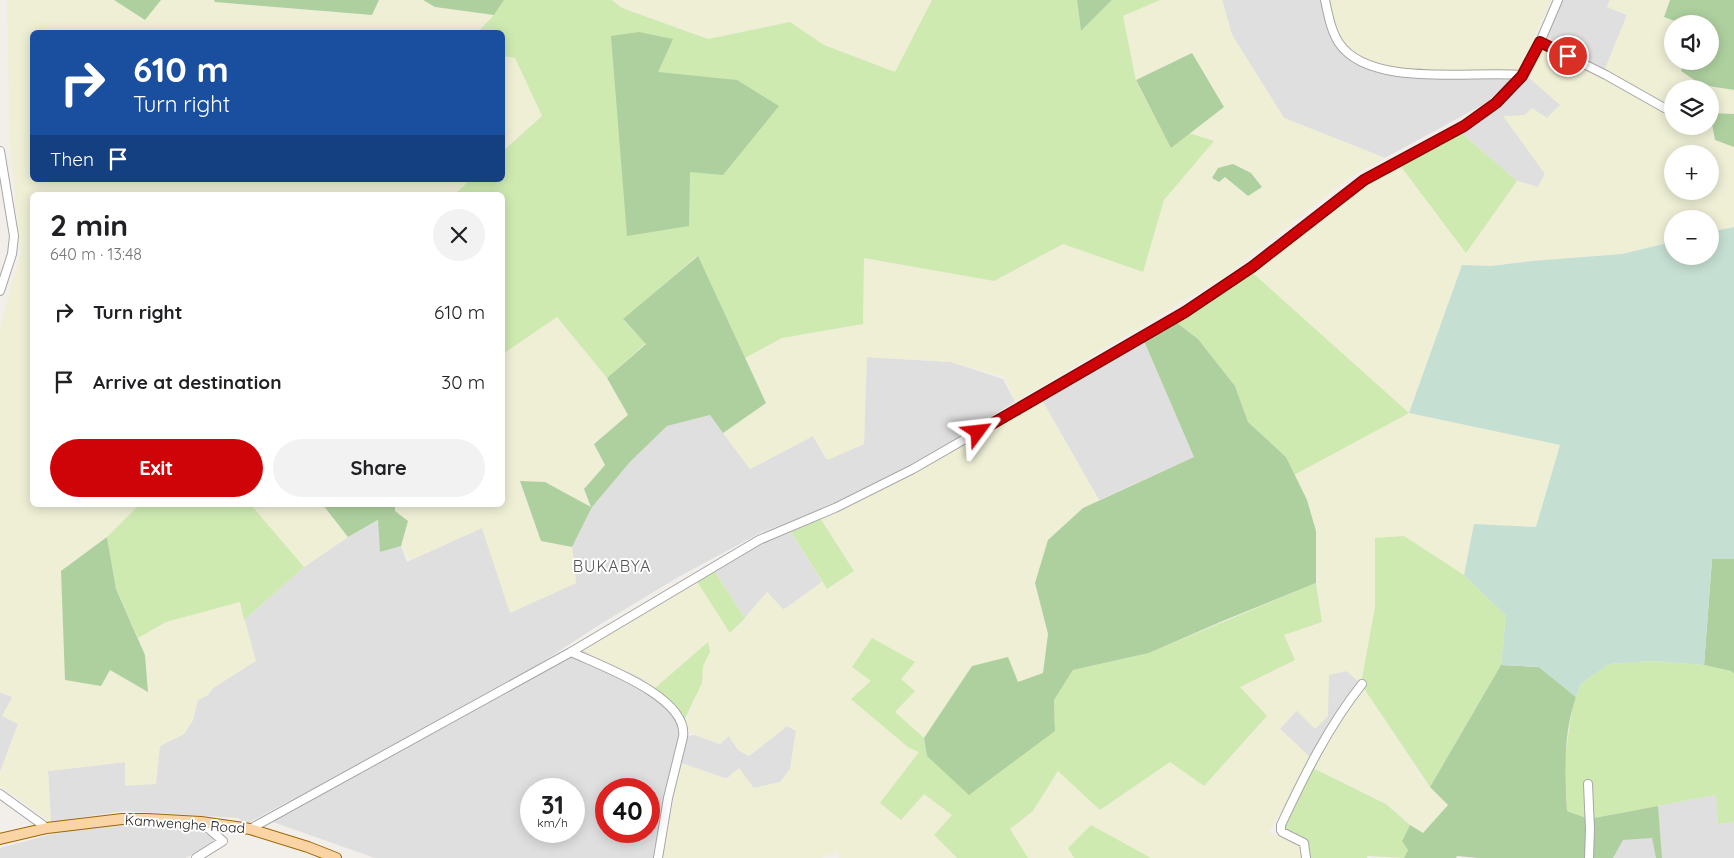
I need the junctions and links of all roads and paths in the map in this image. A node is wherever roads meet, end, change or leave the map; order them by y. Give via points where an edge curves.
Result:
1 (1325, 0) edge
2 (1558, 0) edge
3 (1540, 42) junction
4 (1522, 76) junction
5 (1664, 108) edge
6 (0, 151) edge
7 (0, 291) edge
8 (571, 652) junction
9 (1362, 684) dead end
10 (1588, 784) dead end
11 (0, 794) edge
12 (201, 822) junction
13 (47, 828) junction
14 (250, 829) junction
15 (0, 839) edge
16 (196, 858) edge
17 (336, 858) edge
18 (658, 858) edge
19 (1306, 858) edge
20 (1589, 858) edge

1 - 4 street via 1339,43 1349,54 1364,62 1420,76
2 - 3 street
3 - 4 street
3 - 5 street
4 - 8 street via 1496,103 1464,126 1364,180 1252,267 1185,312 913,469 835,508 759,540
6 - 7 street via 14,236 12,254
8 - 14 street
8 - 18 street via 636,682 661,698 677,714 682,725 683,738
9 - 19 street via 1306,771 1281,825 1282,832 1304,843
10 - 20 street
11 - 13 street
12 - 13 main road, Kamwenghe Road via 122,819
12 - 14 main road, Kamwenghe Road
12 - 16 street via 223,841
13 - 15 main road, Kamwenghe Road
14 - 17 main road, Kamwenghe Road

